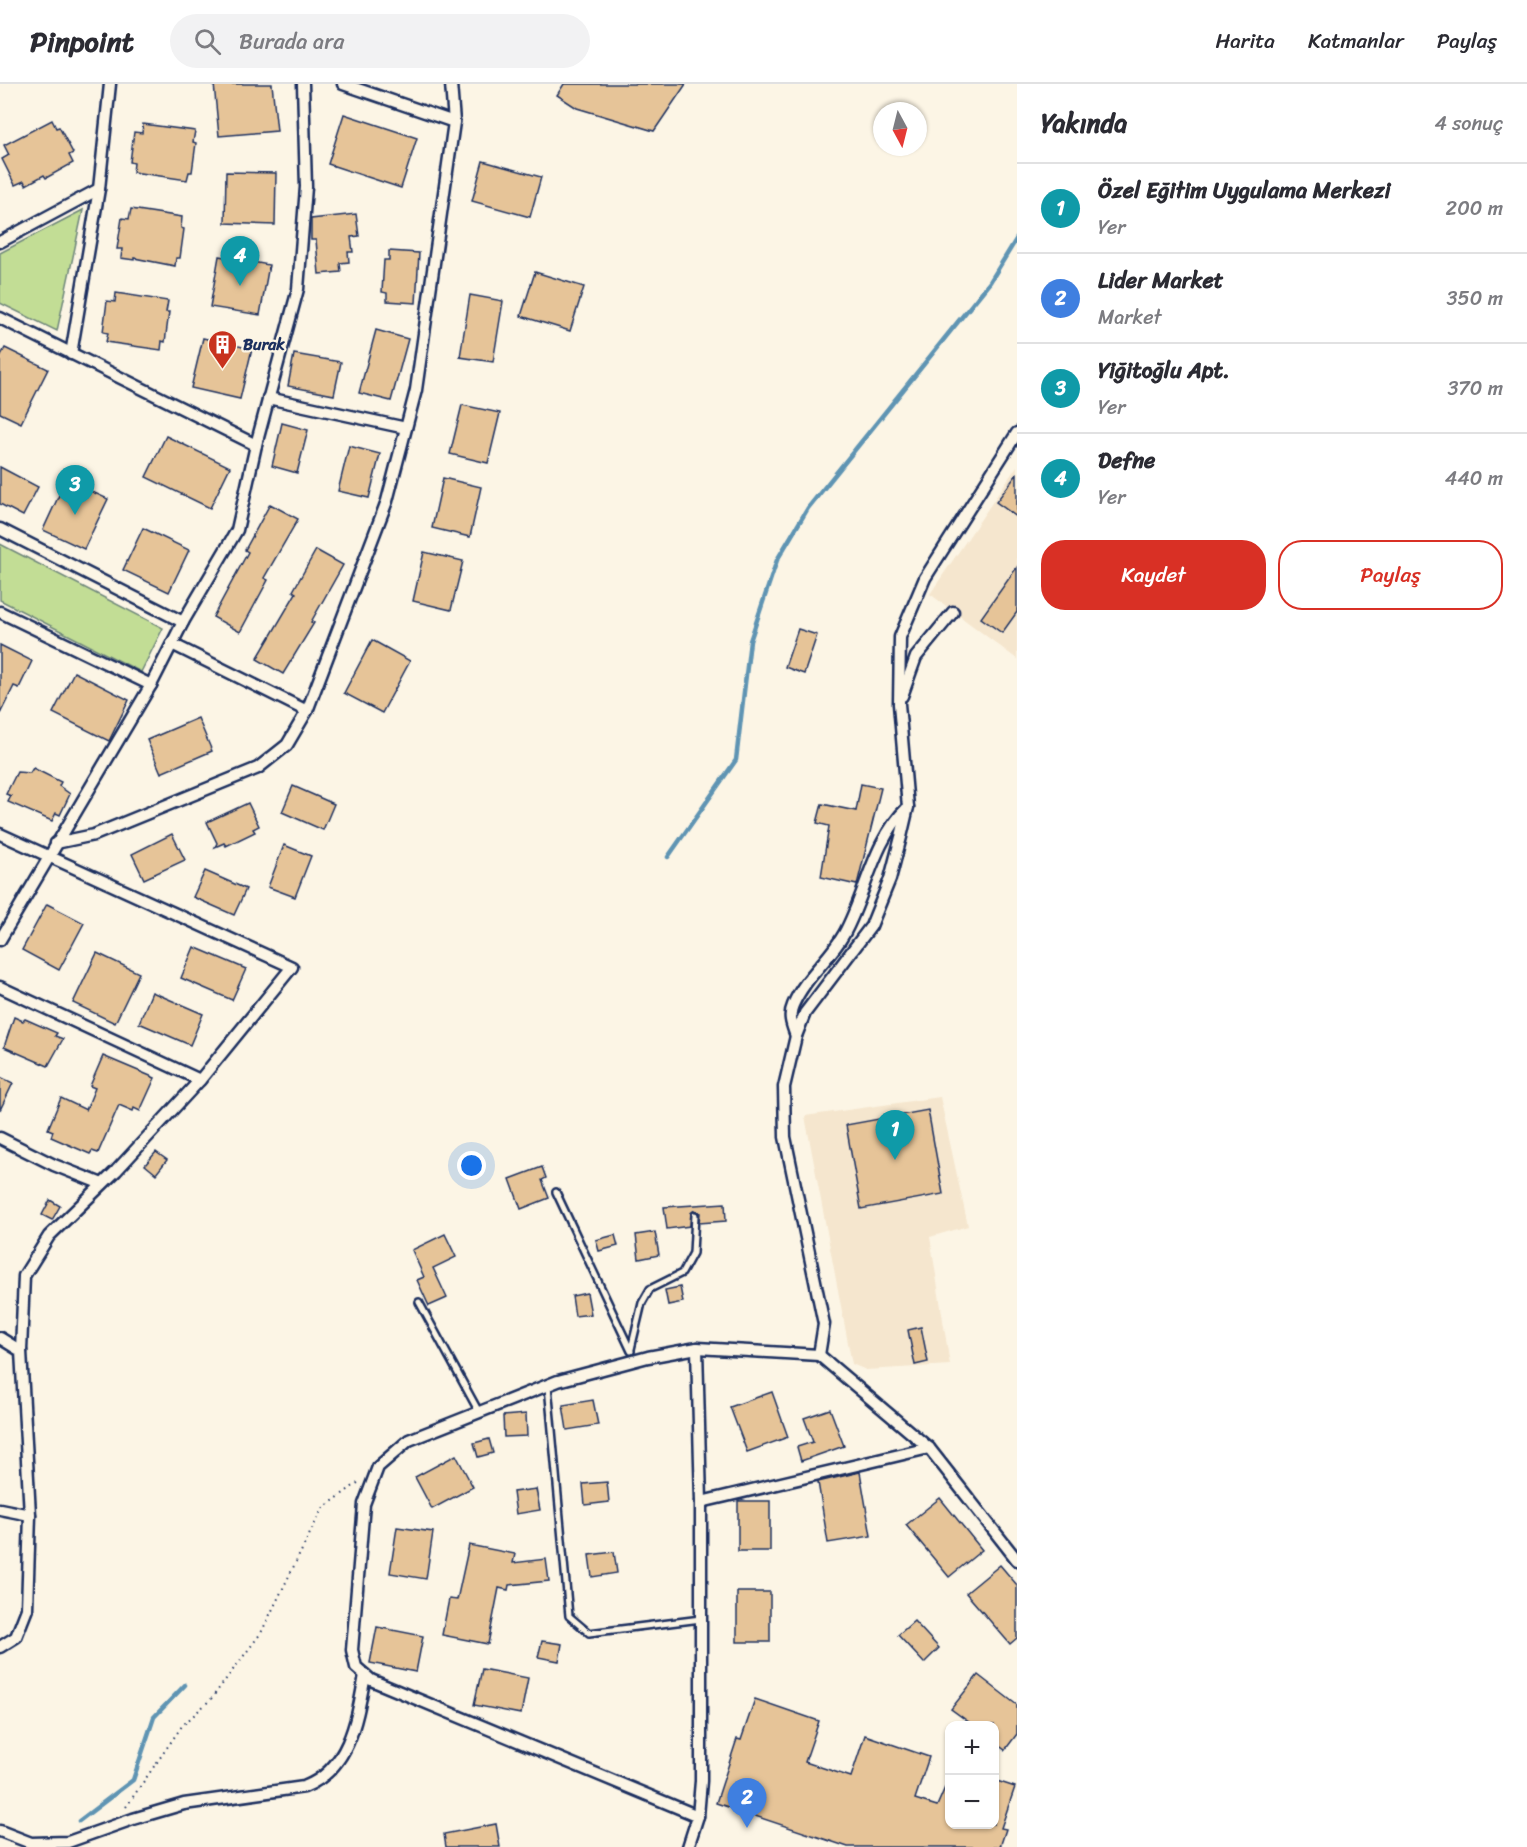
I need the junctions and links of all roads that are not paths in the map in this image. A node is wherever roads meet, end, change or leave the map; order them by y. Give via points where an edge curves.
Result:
1 (110, 84) edge
2 (303, 84) edge
3 (343, 84) edge
4 (451, 84) edge
5 (454, 122) junction
6 (99, 189) junction
7 (0, 242) edge
8 (0, 318) edge
9 (71, 354) junction
10 (268, 398) junction
11 (406, 428) junction
12 (1017, 433) edge
13 (256, 444) junction
14 (0, 529) edge
15 (0, 612) edge
16 (953, 612) dead end
17 (183, 622) junction
18 (172, 644) junction
19 (151, 685) junction
20 (899, 704) junction
21 (307, 711) junction
22 (908, 807) junction
23 (0, 834) edge
24 (56, 843) junction
25 (48, 855) junction
26 (0, 940) edge
27 (0, 987) edge
28 (796, 1036) junction
29 (200, 1080) junction
30 (0, 1138) edge
31 (102, 1184) junction
32 (556, 1192) dead end
33 (695, 1215) dead end
34 (419, 1302) dead end
35 (0, 1338) edge
36 (697, 1348) junction
37 (21, 1351) junction
38 (631, 1351) junction
39 (819, 1355) junction
40 (628, 1362) junction
41 (548, 1385) junction
42 (479, 1412) junction
43 (929, 1448) junction
44 (701, 1503) junction
45 (0, 1509) edge
46 (30, 1515) junction
47 (1017, 1560) edge
48 (701, 1619) junction
49 (0, 1647) edge
50 (365, 1675) junction
51 (698, 1816) junction
52 (0, 1831) edge
53 (688, 1847) edge

1 - 6 street
2 - 10 street via 306,187 298,289
3 - 5 street
4 - 5 street
5 - 11 street via 416,390
6 - 7 street
6 - 9 street
8 - 9 street
9 - 13 street
10 - 11 street
10 - 13 street
11 - 21 street via 387,501
12 - 20 street via 924,578 900,637
13 - 17 street via 237,530
14 - 17 street
15 - 19 street
16 - 20 street via 916,657
17 - 18 street
18 - 19 street
18 - 21 street
19 - 24 street
20 - 22 street
21 - 24 street via 287,745 258,768 94,834
22 - 28 street via 890,879 872,926 805,1013
22 - 28 street via 892,822 843,937 792,1007 790,1017
23 - 25 street
24 - 25 street
25 - 26 street
25 - 29 street via 292,967
27 - 29 street
28 - 39 street via 784,1087 785,1137 824,1324
29 - 31 street
30 - 31 street
31 - 37 street via 49,1236 24,1276
32 - 38 lane
33 - 38 lane via 693,1253 682,1273 650,1289 642,1303
34 - 42 lane
35 - 37 street
36 - 39 street
36 - 40 street
36 - 44 street
37 - 46 street
38 - 40 lane
39 - 43 street
40 - 41 street
41 - 42 street
41 - 48 lane via 569,1616 589,1633
42 - 50 street via 409,1440 378,1467 364,1504 352,1650 356,1667
43 - 44 street
43 - 47 street
44 - 48 street
45 - 46 street
46 - 49 street via 27,1609 16,1637
48 - 51 street
50 - 51 street
50 - 52 street via 351,1736 333,1768 319,1781 286,1790 184,1804 68,1842 31,1843
51 - 53 street

